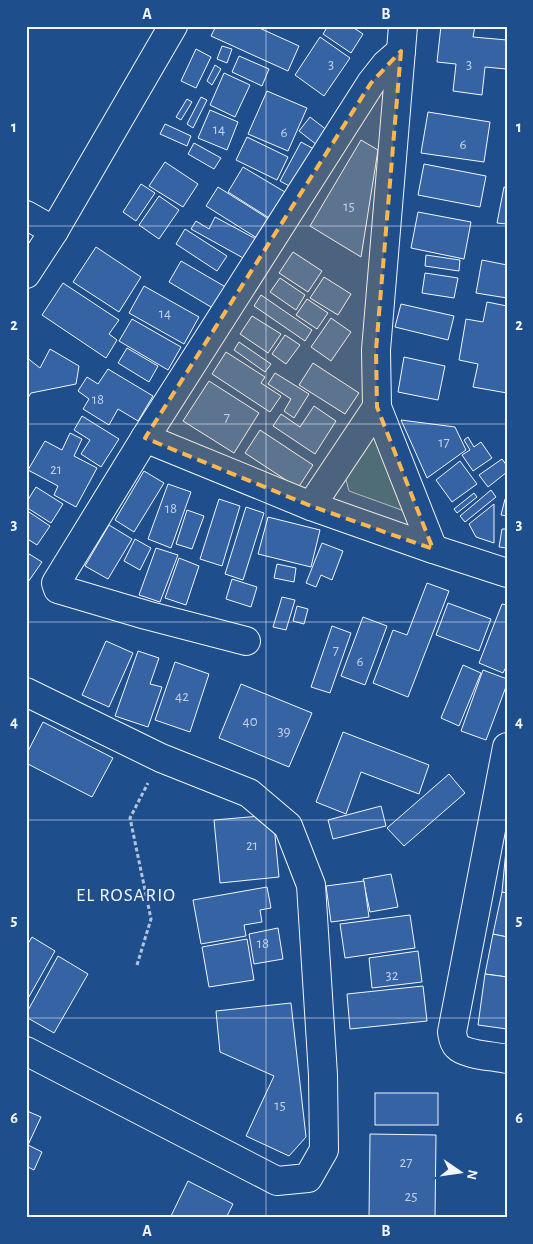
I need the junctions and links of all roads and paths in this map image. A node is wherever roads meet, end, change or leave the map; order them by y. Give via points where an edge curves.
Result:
1 (174, 26) edge
2 (402, 39) edge
3 (26, 215) edge
4 (54, 231) junction
5 (26, 274) edge
6 (376, 407) junction
7 (145, 438) junction
8 (311, 506) junction
9 (433, 549) junction
10 (507, 572) edge
11 (246, 641) dead end
12 (28, 698) edge
13 (507, 747) edge
14 (161, 758) junction
15 (137, 965) dead end
16 (26, 1051) edge
17 (507, 1059) edge

1 - 4 street
2 - 6 street via 376,350
2 - 7 street
3 - 4 street
4 - 5 street
6 - 8 street
6 - 9 street
7 - 8 street
7 - 11 street via 56,586 146,615
8 - 9 street
9 - 10 street
12 - 14 street
13 - 17 street via 452,1032 457,1047 464,1051
14 - 15 path via 130,818 151,919
14 - 16 street via 249,793 288,826 311,885 323,1075 324,1150 308,1178 277,1180

